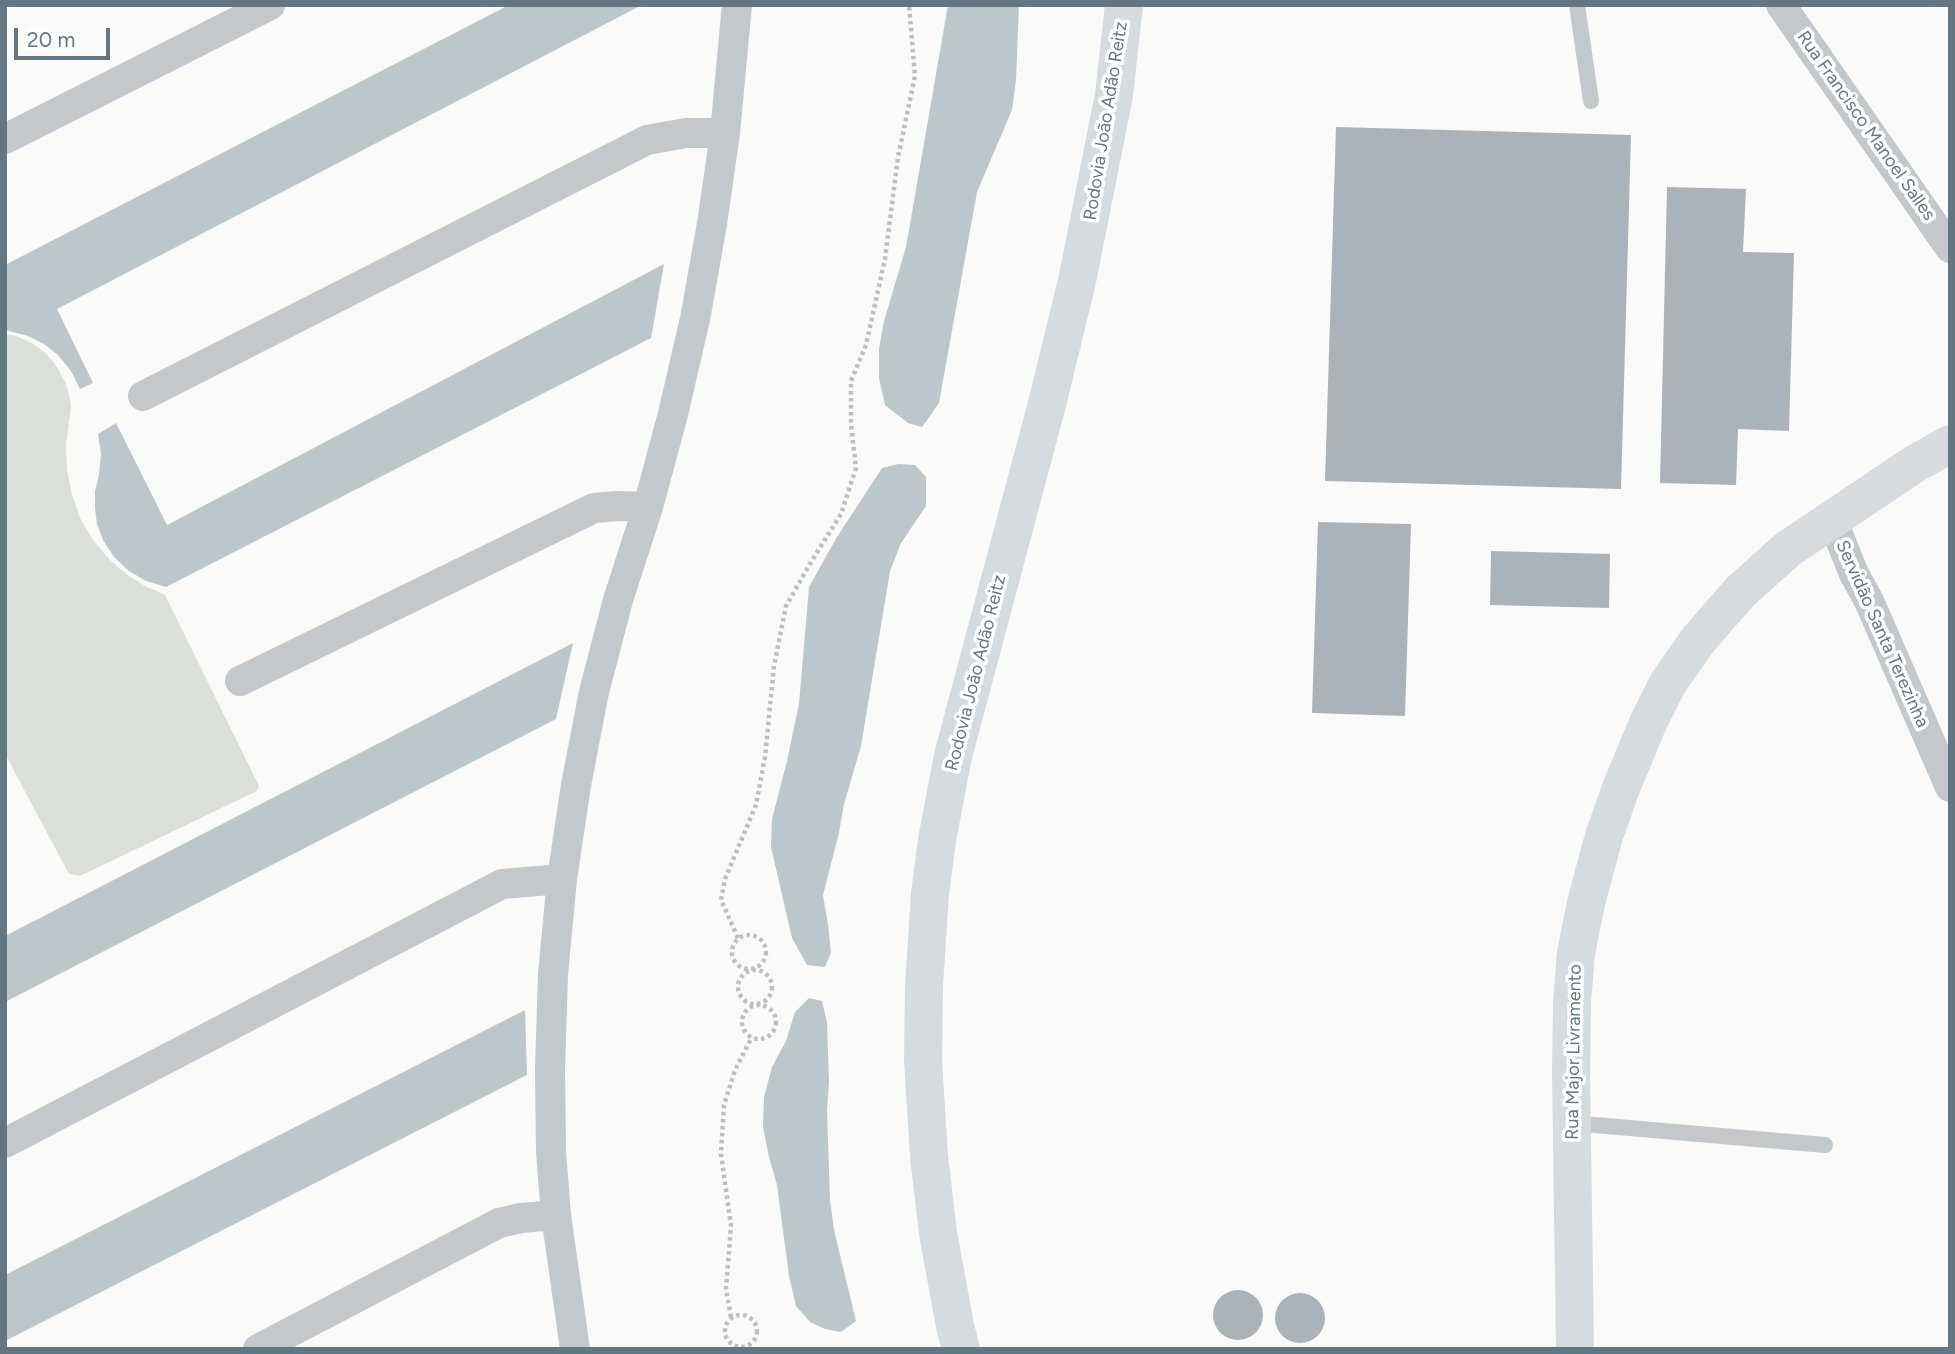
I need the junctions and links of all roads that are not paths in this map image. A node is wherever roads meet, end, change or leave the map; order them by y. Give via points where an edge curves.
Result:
1 (270, 5) edge
2 (737, 5) edge
3 (1124, 5) edge
4 (1577, 5) edge
5 (1781, 5) edge
6 (1591, 101) dead end
7 (725, 133) junction
8 (5, 139) edge
9 (1950, 248) edge
10 (142, 396) dead end
11 (1950, 444) edge
12 (648, 508) junction
13 (1832, 519) junction
14 (240, 681) dead end
15 (1950, 787) edge
16 (562, 880) junction
17 (1572, 1123) junction
18 (5, 1143) edge
19 (1825, 1145) dead end
20 (556, 1214) junction
21 (258, 1349) edge
22 (575, 1349) edge
23 (961, 1349) edge
24 (1575, 1349) edge

1 - 8 street
2 - 7 street
3 - 23 main road, Rodovia João Adão Reitz via 1114,95 1077,281 953,756 930,894 923,1060 929,1156 938,1233
4 - 6 lane
5 - 9 street, Rua Francisco Manoel Salles
7 - 10 street via 686,133 648,140
7 - 12 street via 695,319
11 - 13 main road, Rua Major Livramento
12 - 14 street via 594,508
12 - 16 street via 594,692
13 - 15 street, Servidão Santa Terezinha
13 - 17 main road, Rua Major Livramento via 1788,549 1740,592 1668,683 1648,723 1604,836 1576,953
16 - 18 street via 502,884
16 - 20 street via 550,1069
17 - 19 lane
17 - 24 main road, Rua Major Livramento
20 - 21 street via 499,1223
20 - 22 street

